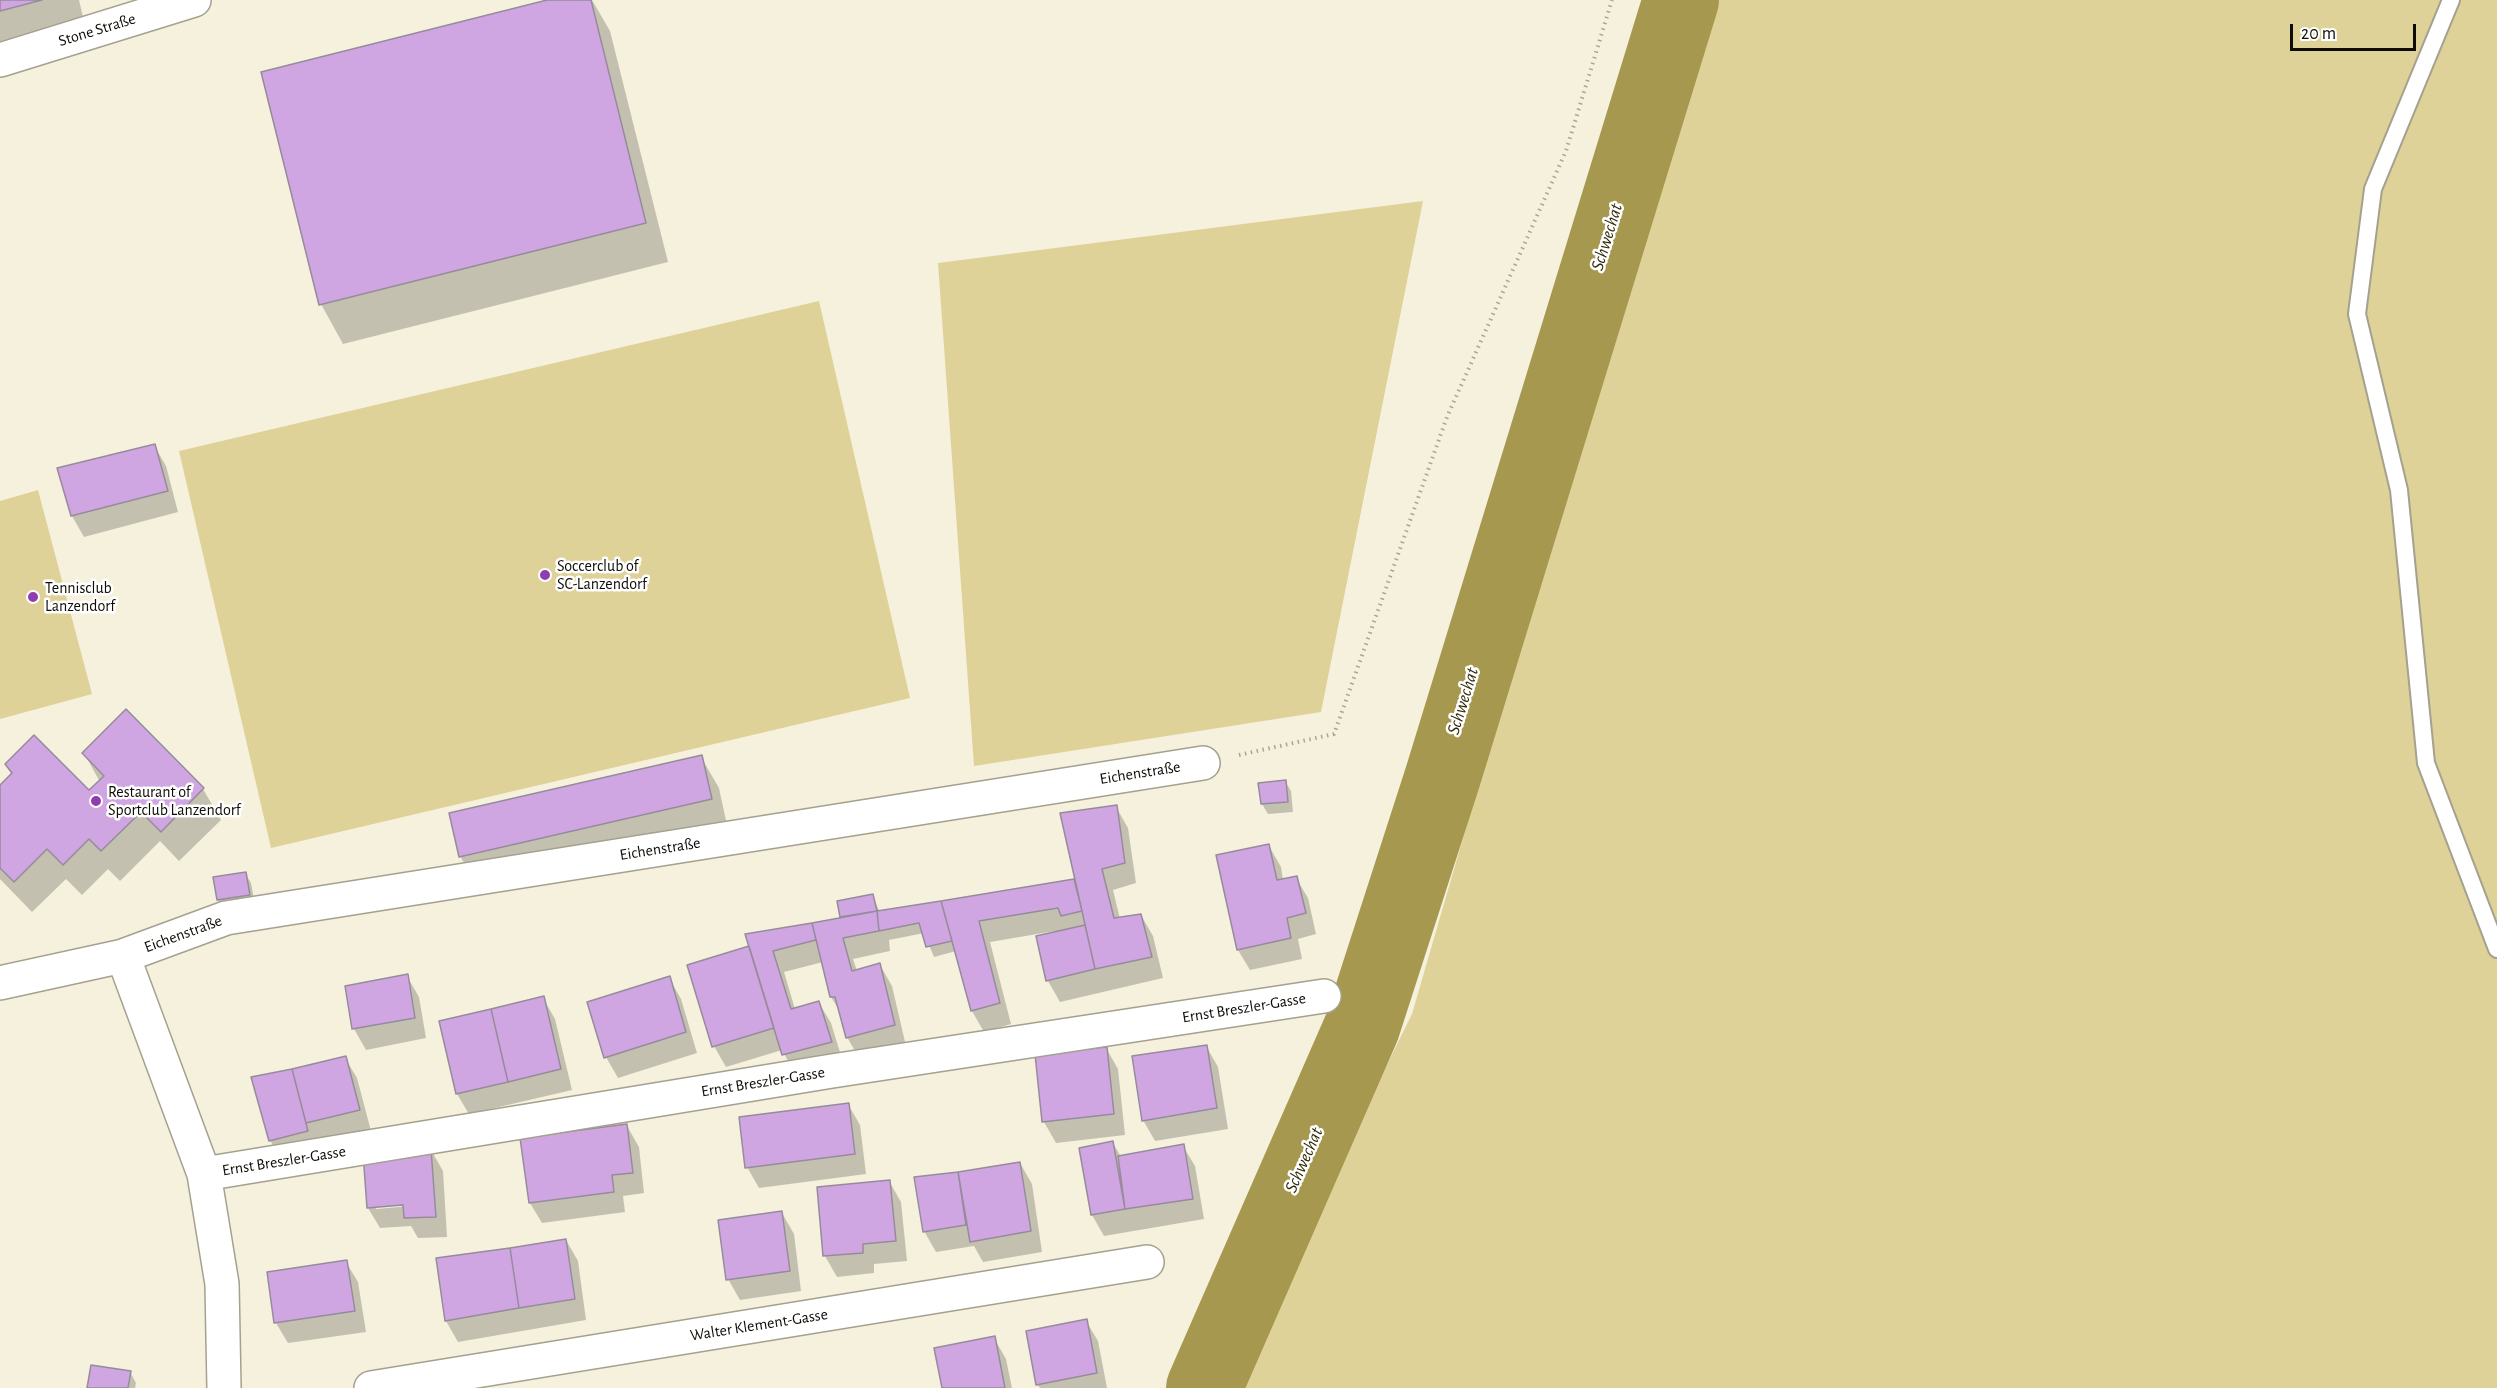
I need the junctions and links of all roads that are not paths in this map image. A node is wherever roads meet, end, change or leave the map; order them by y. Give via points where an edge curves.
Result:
1 (194, 0) edge
2 (2451, 0) edge
3 (0, 60) edge
4 (1203, 763) road end
5 (2497, 949) edge
6 (123, 956) junction
7 (0, 983) edge
8 (1324, 996) dead end
9 (204, 1173) junction
10 (1148, 1262) dead end
11 (224, 1388) edge
12 (371, 1388) edge

1 - 3 street, Stone Straße
2 - 5 lane via 2373,189 2357,315 2399,490 2426,763
4 - 6 street, Eichenstraße via 226,918
6 - 7 street, Eichenstraße
6 - 9 street, Eichenstraße
8 - 9 street, Ernst Breszler-Gasse
9 - 11 street, Eichenstraße via 222,1284
10 - 12 street, Walter Klement-Gasse

